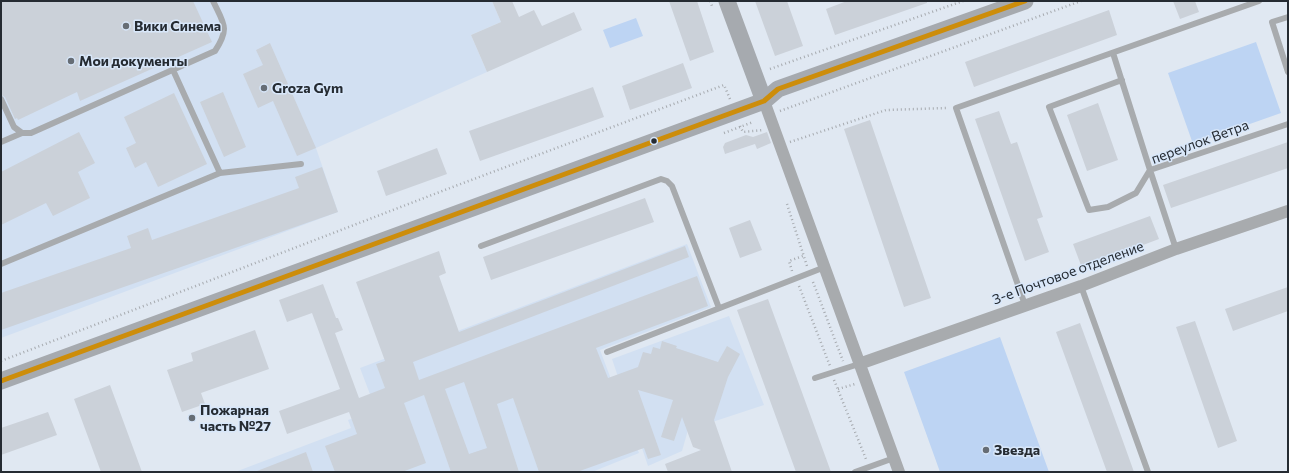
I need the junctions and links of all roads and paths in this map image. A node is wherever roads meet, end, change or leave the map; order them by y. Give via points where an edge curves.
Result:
1 (213, 1) edge
2 (727, 1) edge
3 (963, 1) edge
4 (1025, 1) edge
5 (1259, 1) edge
6 (1288, 17) edge
7 (1113, 53) junction
8 (770, 69) dead end
9 (173, 70) junction
10 (1288, 72) edge
11 (1122, 80) junction
12 (1, 99) edge
13 (764, 101) junction
14 (956, 108) junction
15 (734, 111) junction
16 (1288, 124) edge
17 (764, 130) dead end
18 (22, 133) junction
19 (1, 142) edge
20 (781, 145) junction
21 (301, 164) dead end
22 (1150, 170) junction
23 (220, 173) junction
24 (785, 198) dead end
25 (1288, 211) edge
26 (481, 246) dead end
27 (1176, 249) junction
28 (803, 256) junction
29 (1, 264) edge
30 (825, 267) junction
31 (810, 273) junction
32 (796, 278) junction
33 (1081, 286) junction
34 (1025, 305) junction
35 (720, 308) junction
36 (607, 352) dead end
37 (1, 361) edge
38 (858, 364) junction
39 (830, 366) junction
40 (832, 372) junction
41 (815, 378) dead end
42 (1, 381) edge
43 (894, 458) junction
44 (870, 467) junction
45 (855, 472) edge
46 (899, 472) edge
47 (1148, 472) edge

1 - 9 lane via 224,23 224,37 216,51
2 - 13 main road
3 - 8 path
4 - 13 main road via 778,89
5 - 7 lane
6 - 10 lane via 1272,22
7 - 11 lane
7 - 14 lane
9 - 18 lane via 31,133
9 - 23 lane
11 - 22 lane
11 - 22 lane via 1049,107 1089,210 1108,207 1136,193
12 - 18 lane via 14,127
13 - 15 main road
13 - 20 street
14 - 20 path via 886,110
14 - 34 lane
15 - 17 path via 743,132
15 - 37 path via 724,85 443,190
15 - 42 main road
16 - 22 lane, переулок Ветра
18 - 19 lane
20 - 30 street
21 - 23 lane
22 - 27 lane, переулок Ветра
23 - 29 lane
24 - 28 path
25 - 27 street, 3-е Почтовое отделение
26 - 35 lane via 661,179 672,186
27 - 33 street, 3-е Почтовое отделение
28 - 31 path
28 - 32 path via 789,261
30 - 31 lane
30 - 38 street
31 - 32 lane
31 - 39 path via 843,362
32 - 35 lane
32 - 39 path
33 - 34 street, 3-е Почтовое отделение
33 - 47 lane
34 - 38 street, 3-е Почтовое отделение
35 - 36 lane
38 - 40 lane
38 - 43 street
39 - 40 path
40 - 41 lane
40 - 44 path
43 - 44 lane
43 - 46 street
44 - 45 lane

